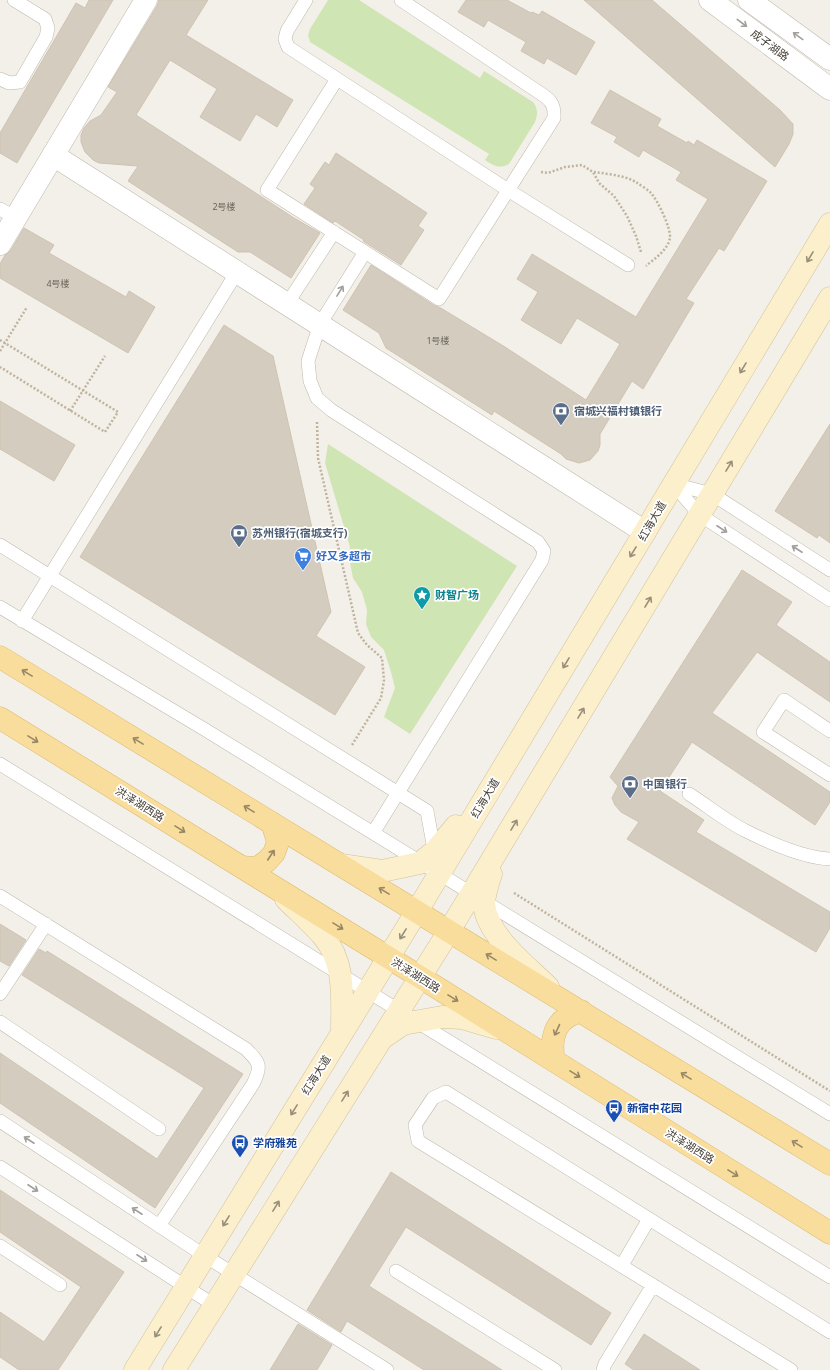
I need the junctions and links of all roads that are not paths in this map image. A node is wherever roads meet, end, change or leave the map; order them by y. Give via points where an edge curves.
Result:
1 (14, 0) edge
2 (146, 0) edge
3 (306, 0) edge
4 (401, 0) edge
5 (710, 0) edge
6 (749, 0) edge
7 (415, 3) edge
8 (830, 59) edge
9 (0, 79) edge
10 (337, 79) junction
11 (830, 89) edge
12 (53, 155) junction
13 (508, 190) junction
14 (8, 214) edge
15 (830, 224) edge
16 (334, 232) junction
17 (0, 244) edge
18 (365, 252) junction
19 (633, 268) road end
20 (237, 272) junction
21 (830, 298) edge
22 (287, 304) junction
23 (320, 324) junction
24 (673, 484) junction
25 (712, 494) junction
26 (700, 515) junction
27 (645, 532) junction
28 (0, 544) edge
29 (830, 570) edge
30 (50, 576) junction
31 (830, 600) edge
32 (0, 607) edge
33 (22, 620) junction
34 (0, 657) edge
35 (0, 718) edge
36 (830, 731) edge
37 (0, 764) edge
38 (830, 775) edge
39 (493, 785) junction
40 (398, 793) junction
41 (690, 794) dead end
42 (272, 823) junction
43 (373, 833) junction
44 (428, 857) junction
45 (830, 859) edge
46 (341, 865) junction
47 (242, 867) junction
48 (439, 874) junction
49 (274, 887) junction
50 (0, 896) edge
51 (478, 898) junction
52 (417, 911) junction
53 (46, 924) junction
54 (450, 931) junction
55 (388, 958) junction
56 (341, 975) junction
57 (420, 977) junction
58 (367, 991) junction
59 (0, 994) edge
60 (562, 1000) junction
61 (581, 1011) junction
62 (407, 1016) junction
63 (0, 1022) edge
64 (505, 1030) junction
65 (342, 1032) junction
66 (554, 1061) junction
67 (830, 1114) edge
68 (0, 1121) edge
69 (159, 1129) dead end
70 (830, 1164) edge
71 (0, 1167) edge
72 (649, 1218) junction
73 (159, 1226) junction
74 (830, 1233) edge
75 (0, 1246) edge
76 (205, 1256) junction
77 (622, 1265) junction
78 (396, 1271) dead end
79 (234, 1274) junction
80 (830, 1277) edge
81 (60, 1285) dead end
82 (653, 1285) junction
83 (186, 1286) junction
84 (214, 1305) junction
85 (830, 1332) edge
86 (135, 1370) edge
87 (174, 1370) edge
88 (387, 1370) edge
89 (555, 1370) edge
90 (603, 1370) edge
91 (791, 1370) edge

1 - 9 lane via 45,19 48,28 46,37 20,82 9,83
2 - 12 street
3 - 10 lane via 287,31 285,39 288,47
4 - 7 lane
5 -> 11 street, 成子湖路
8 -> 6 street
7 - 13 lane via 538,90 554,108 554,118
10 - 13 lane
10 - 16 lane via 267,190
12 - 14 street
12 - 20 street
13 - 18 lane via 439,298
13 - 19 lane
14 - 17 street
15 -> 24 main road, 红海大道
16 - 18 lane
16 - 22 lane
23 -> 18 lane
20 - 22 street
20 - 30 lane
25 -> 21 main road
22 - 23 street
23 - 27 street
23 - 40 lane via 308,361 310,381 317,398 331,410 538,542 544,551 542,560
24 - 25 lane
24 - 26 lane
24 - 27 main road, 红海大道
25 - 26 main road
29 -> 25 lane
26 -> 31 lane
51 -> 26 main road via 496,854
27 -> 39 main road, 红海大道
28 - 30 lane
30 - 33 lane
30 - 40 lane
32 - 33 lane
33 - 43 lane
42 -> 34 main road
35 -> 47 main road, 洪泽湖西路
36 - 38 lane via 784,700 763,732
37 - 56 lane
39 - 44 main road
39 - 48 main road, 红海大道
40 - 43 lane
40 - 44 lane via 427,811
41 - 45 lane via 745,831 792,851
42 - 46 main road
47 -> 42 main road via 257,868 274,853 278,842
43 - 44 lane
44 - 46 main road via 382,871
44 - 48 lane
44 - 48 lane
52 -> 46 main road
47 - 49 main road, 洪泽湖西路
48 - 51 lane
48 - 52 main road, 红海大道
49 -> 55 main road, 洪泽湖西路
49 - 56 main road via 324,937
50 - 53 lane
51 - 54 main road
51 - 60 main road via 492,927 506,946
51 - 67 lane
52 - 54 main road
52 -> 55 main road, 红海大道
53 - 59 lane
53 - 73 lane via 246,1049 257,1060 259,1072 253,1084
54 - 57 main road
60 -> 54 main road
55 - 57 main road, 洪泽湖西路
55 - 58 main road, 红海大道
56 - 58 lane
56 - 65 main road
57 - 62 main road
57 -> 64 main road, 洪泽湖西路
58 - 62 lane
58 - 65 main road, 红海大道
60 - 61 main road
61 -> 66 main road via 566,1018 558,1026 552,1051
70 -> 61 main road
62 - 64 main road via 462,1018
79 -> 62 main road via 380,1040
62 - 80 lane
63 - 69 lane
64 - 66 main road, 洪泽湖西路
65 -> 76 main road, 红海大道
66 -> 74 main road, 洪泽湖西路
73 -> 68 lane
71 -> 83 lane
72 - 77 lane
72 - 77 lane via 446,1092 433,1098 415,1125 418,1141
72 - 85 lane
73 - 76 lane
75 - 81 lane
76 - 79 lane
76 - 83 main road, 红海大道
77 - 82 lane
78 - 89 lane
79 - 84 main road
79 - 88 lane
82 - 90 lane
82 - 91 lane
83 - 84 lane
83 -> 86 main road, 红海大道
84 - 87 main road

